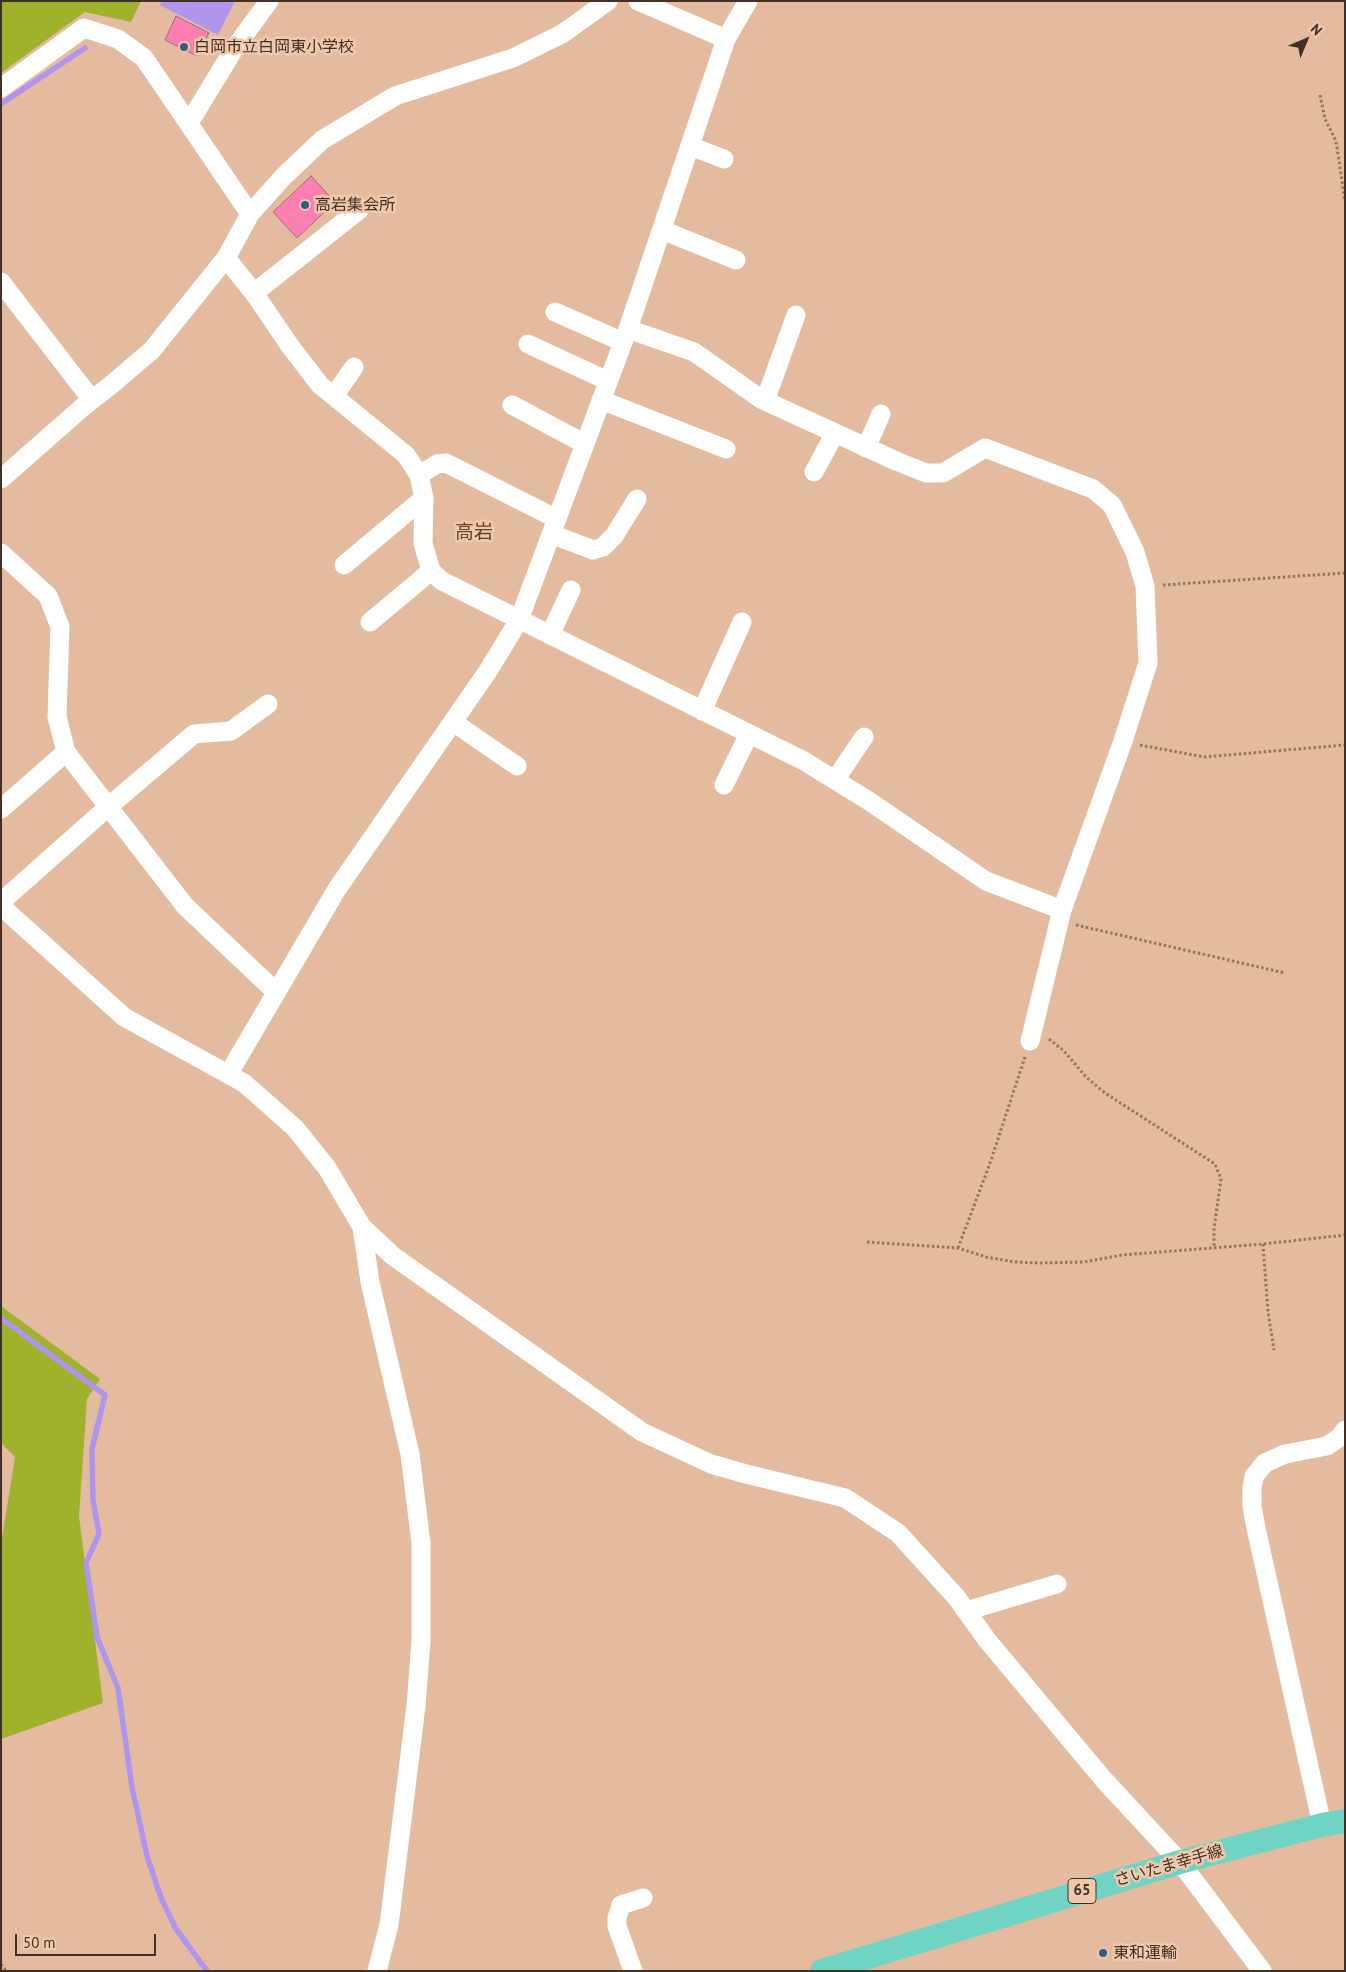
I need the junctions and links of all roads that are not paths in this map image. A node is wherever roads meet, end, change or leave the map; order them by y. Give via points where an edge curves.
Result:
1 (269, 1) edge
2 (608, 1) edge
3 (638, 1) edge
4 (748, 1) edge
5 (726, 39) junction
6 (1, 88) edge
7 (189, 123) junction
8 (690, 146) junction
9 (724, 159) dead end
10 (359, 210) dead end
11 (250, 214) junction
12 (662, 230) junction
13 (226, 258) junction
14 (736, 260) dead end
15 (1, 282) edge
16 (254, 292) junction
17 (555, 312) dead end
18 (796, 315) dead end
19 (625, 335) junction
20 (528, 344) dead end
21 (354, 367) dead end
22 (608, 381) junction
23 (334, 396) junction
24 (92, 400) junction
25 (601, 400) junction
26 (765, 401) junction
27 (512, 406) dead end
28 (881, 414) dead end
29 (835, 433) junction
30 (585, 444) junction
31 (866, 448) junction
32 (726, 449) dead end
33 (814, 472) dead end
34 (419, 475) junction
35 (1, 479) edge
36 (424, 498) junction
37 (637, 499) dead end
38 (554, 526) junction
39 (1, 553) edge
40 (344, 565) dead end
41 (431, 571) junction
42 (571, 590) dead end
43 (519, 620) junction
44 (370, 622) dead end
45 (742, 622) dead end
46 (550, 635) junction
47 (268, 704) dead end
48 (702, 711) junction
49 (453, 722) junction
50 (748, 734) junction
51 (864, 737) dead end
52 (66, 752) junction
53 (517, 766) dead end
54 (835, 780) junction
55 (724, 785) dead end
56 (108, 807) junction
57 (1, 809) edge
58 (1, 902) edge
59 (1, 906) edge
60 (1061, 916) junction
61 (276, 992) junction
62 (1032, 1034) road end
63 (229, 1073) junction
64 (362, 1227) junction
65 (1345, 1430) edge
66 (1058, 1584) dead end
67 (966, 1611) junction
68 (1334, 1823) edge
69 (1180, 1862) junction
70 (643, 1898) dead end
71 (377, 1971) edge
72 (633, 1971) edge
73 (822, 1971) edge
74 (1262, 1971) edge

1 - 7 street via 234,49
2 - 11 street via 562,34 513,58 395,96 322,140 282,177
3 - 5 street
4 - 5 street
5 - 8 street
6 - 7 street via 84,28 118,39 144,58
7 - 11 street
8 - 9 street
8 - 12 street
10 - 16 street
11 - 13 street
12 - 14 street
12 - 19 street
13 - 16 street
13 - 24 street via 152,350
15 - 24 street
16 - 23 street via 320,385
17 - 19 street
18 - 26 street
19 - 22 street
19 - 26 street via 694,352
20 - 22 street
21 - 23 street
22 - 25 street
23 - 34 street via 406,455
24 - 35 street
25 - 30 street
25 - 32 street
26 - 29 street
27 - 30 street
28 - 31 street
29 - 31 street
29 - 33 street
30 - 38 street
31 - 60 street via 926,473 943,473 985,448 1093,489 1112,505 1135,552 1145,586 1148,663
34 - 36 street
34 - 38 street via 437,464 446,463
36 - 40 street
36 - 41 street via 422,544
37 - 38 street via 603,548 593,550
38 - 43 street
39 - 52 street via 48,596 60,627 57,717
41 - 43 street via 442,581
41 - 44 street
42 - 46 street
43 - 46 street
43 - 49 street
45 - 48 street
46 - 48 street
47 - 56 street via 230,731 194,734
48 - 50 street
49 - 53 street
49 - 61 street via 337,889
50 - 54 street
50 - 55 street
51 - 54 street
52 - 56 street
52 - 57 street
54 - 60 street via 986,881
56 - 58 street
56 - 61 street via 186,906
59 - 63 street via 124,1017
60 - 62 street
61 - 63 street
63 - 64 street via 295,1128 327,1168
64 - 67 street via 393,1256 642,1432 711,1464 845,1498 869,1512 898,1533
64 - 71 street via 370,1282 410,1454 421,1543 421,1641 416,1706 389,1926
65 - 68 street via 1327,1446 1285,1454 1265,1463 1254,1476 1252,1489 1256,1528
66 - 67 street
67 - 69 street via 1104,1780
68 - 69 main road, さいたま幸手線 / 65
69 - 73 main road, さいたま幸手線 / 65
69 - 74 street
70 - 72 street via 620,1906 617,1918

